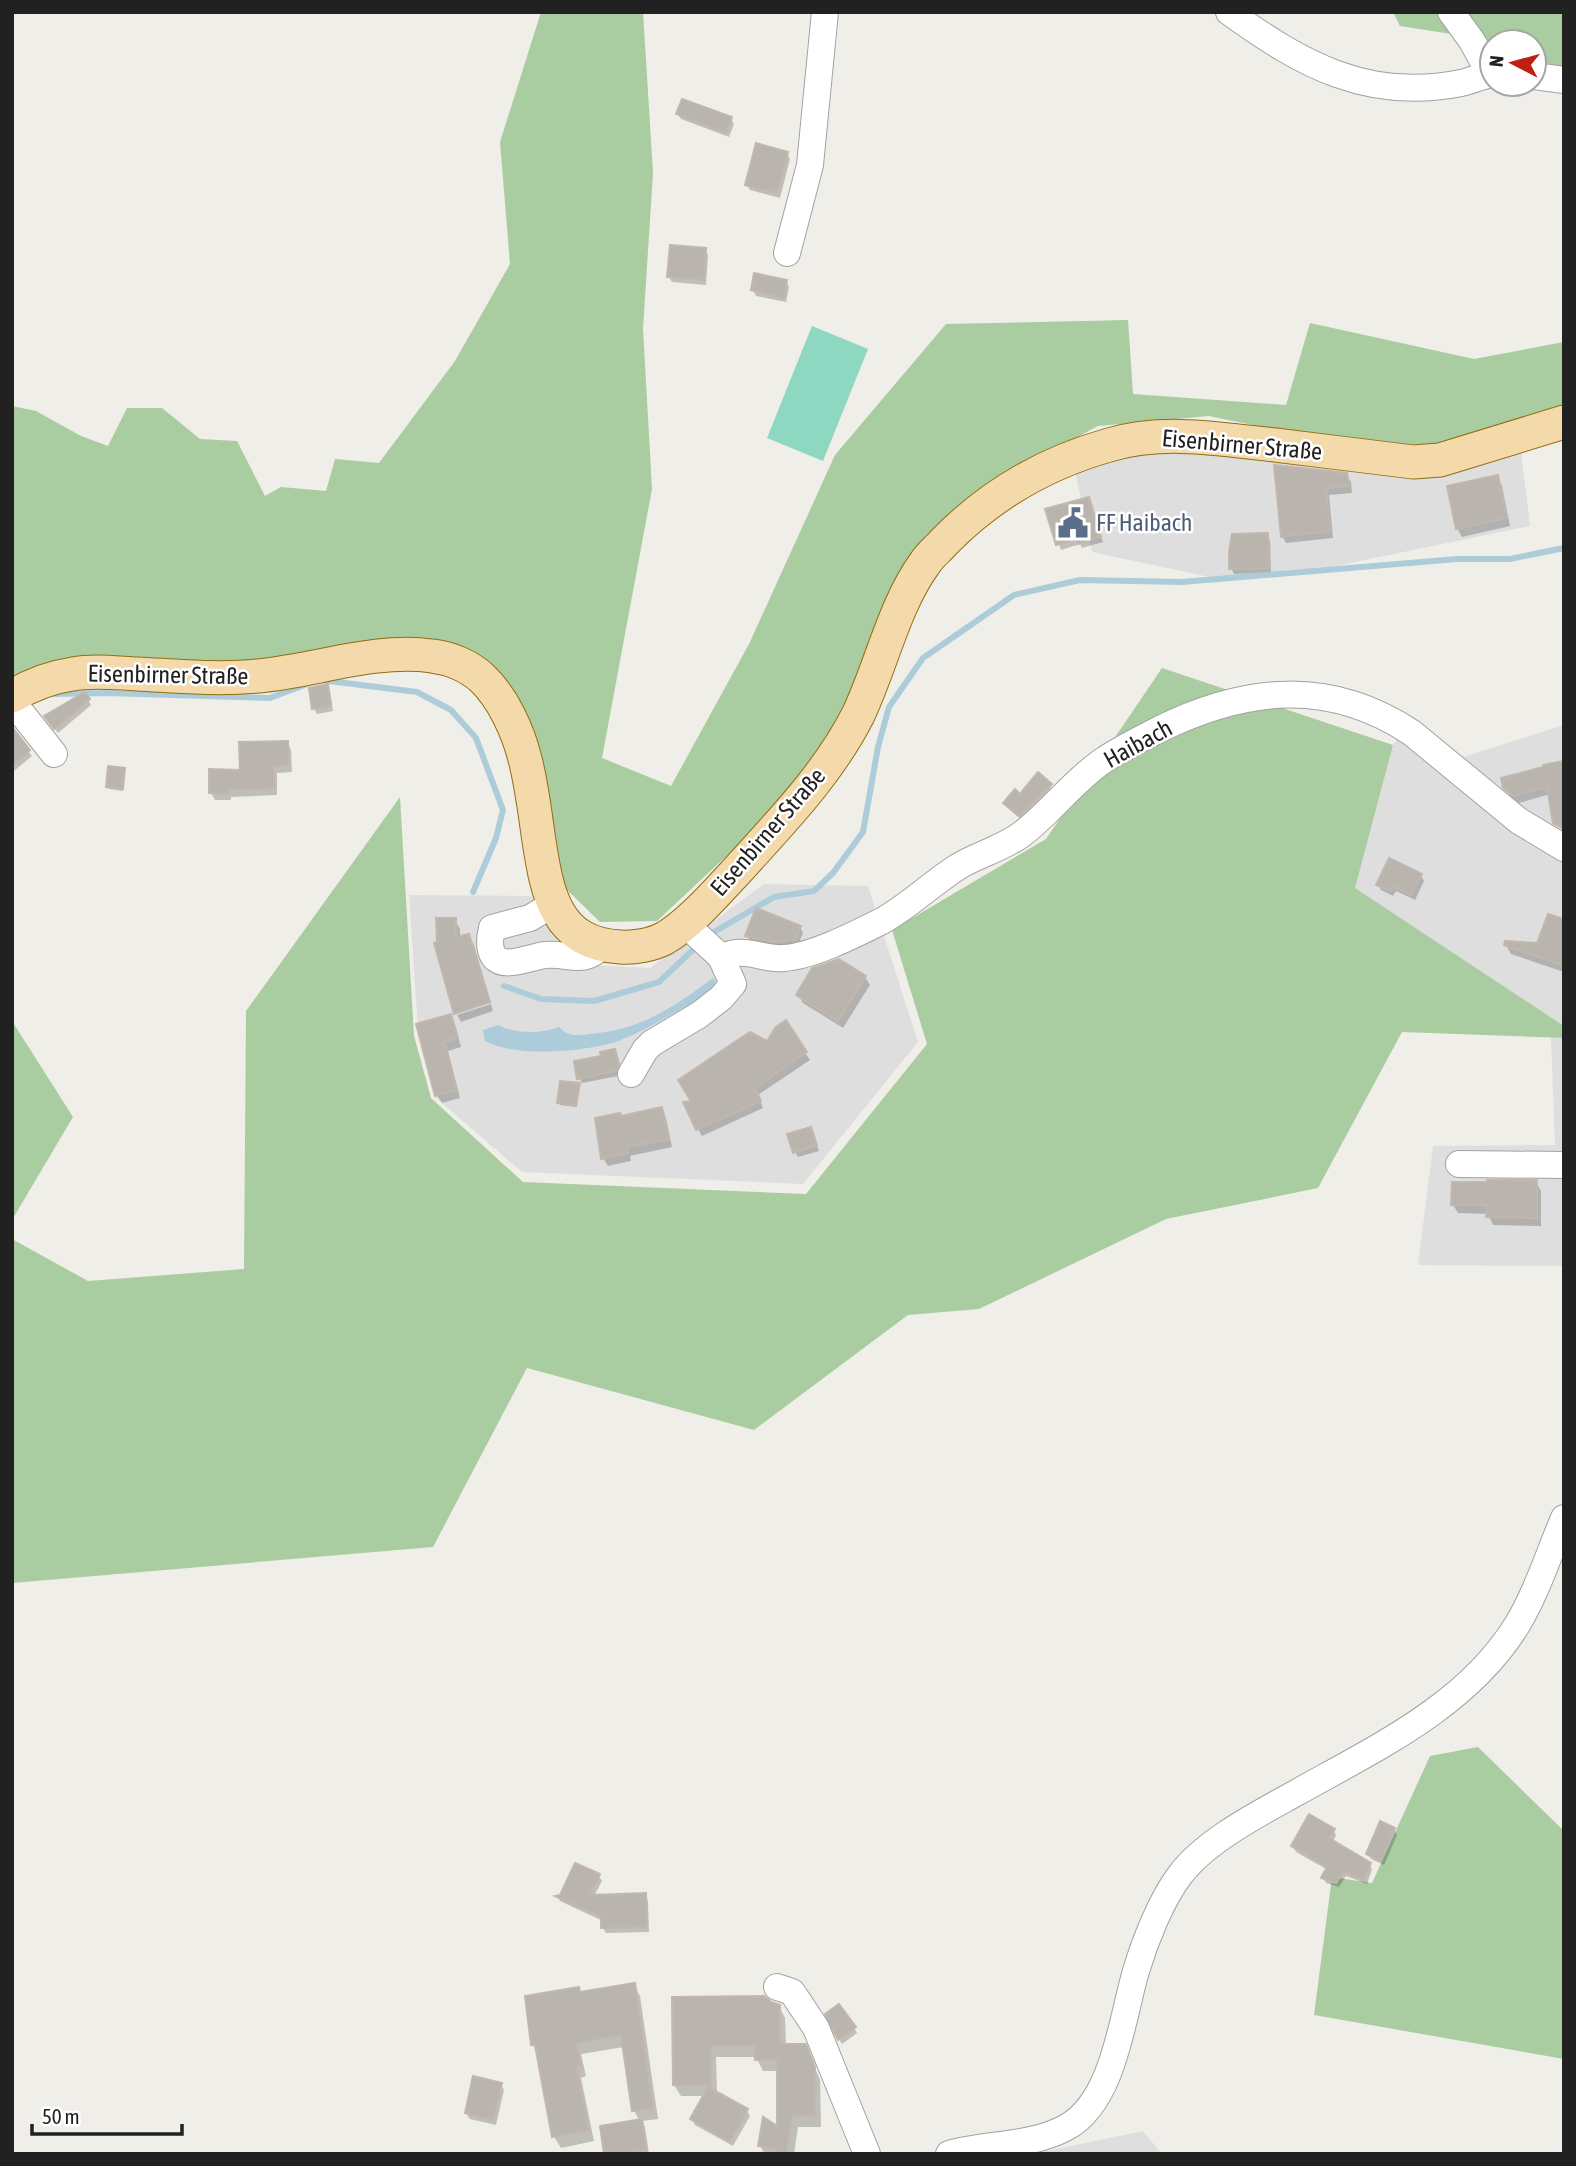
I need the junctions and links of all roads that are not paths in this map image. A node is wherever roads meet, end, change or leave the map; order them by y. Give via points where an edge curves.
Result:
1 (825, 12) edge
2 (1229, 12) edge
3 (1451, 12) edge
4 (1478, 51) edge
5 (1478, 78) edge
6 (787, 253) dead end
7 (1564, 422) edge
8 (12, 699) edge
9 (54, 754) dead end
10 (1564, 848) edge
11 (541, 911) junction
12 (704, 942) junction
13 (604, 945) junction
14 (548, 955) junction
15 (631, 1074) dead end
16 (1459, 1164) dead end
17 (1564, 1165) edge
18 (1564, 1518) edge
19 (778, 1987) dead end
20 (867, 2154) edge
21 (949, 2154) edge

1 - 6 street via 810,165
2 - 5 street via 1280,48 1329,73 1379,85 1430,86
3 - 4 street
7 - 12 main road, Eisenbirner Straße via 1440,460 1413,462 1156,436 1072,457 1003,492 926,561 911,584 869,691 836,753 804,796 716,893
8 - 9 street
8 - 11 main road, Eisenbirner Straße via 29,686 74,674 248,677 405,655 463,664 494,692 524,755 545,883
10 - 12 street, Haibach via 1519,821 1412,733 1373,711 1330,698 1253,697 1207,709 1125,747 1080,779 1021,835 956,868 905,907 859,933 801,955 773,959
11 - 13 main road, Eisenbirner Straße
11 - 14 street
11 - 14 street via 498,925 489,939 492,954 502,963
12 - 13 main road, Eisenbirner Straße via 664,938 643,945
12 - 15 street via 733,984 699,1015 645,1050
13 - 14 street via 586,958
16 - 17 street
18 - 21 street via 1517,1625 1469,1682 1401,1733 1257,1814 1180,1874 1136,1969 1109,2070 1084,2113 1068,2127 1045,2136
19 - 20 street via 792,1992 816,2028

